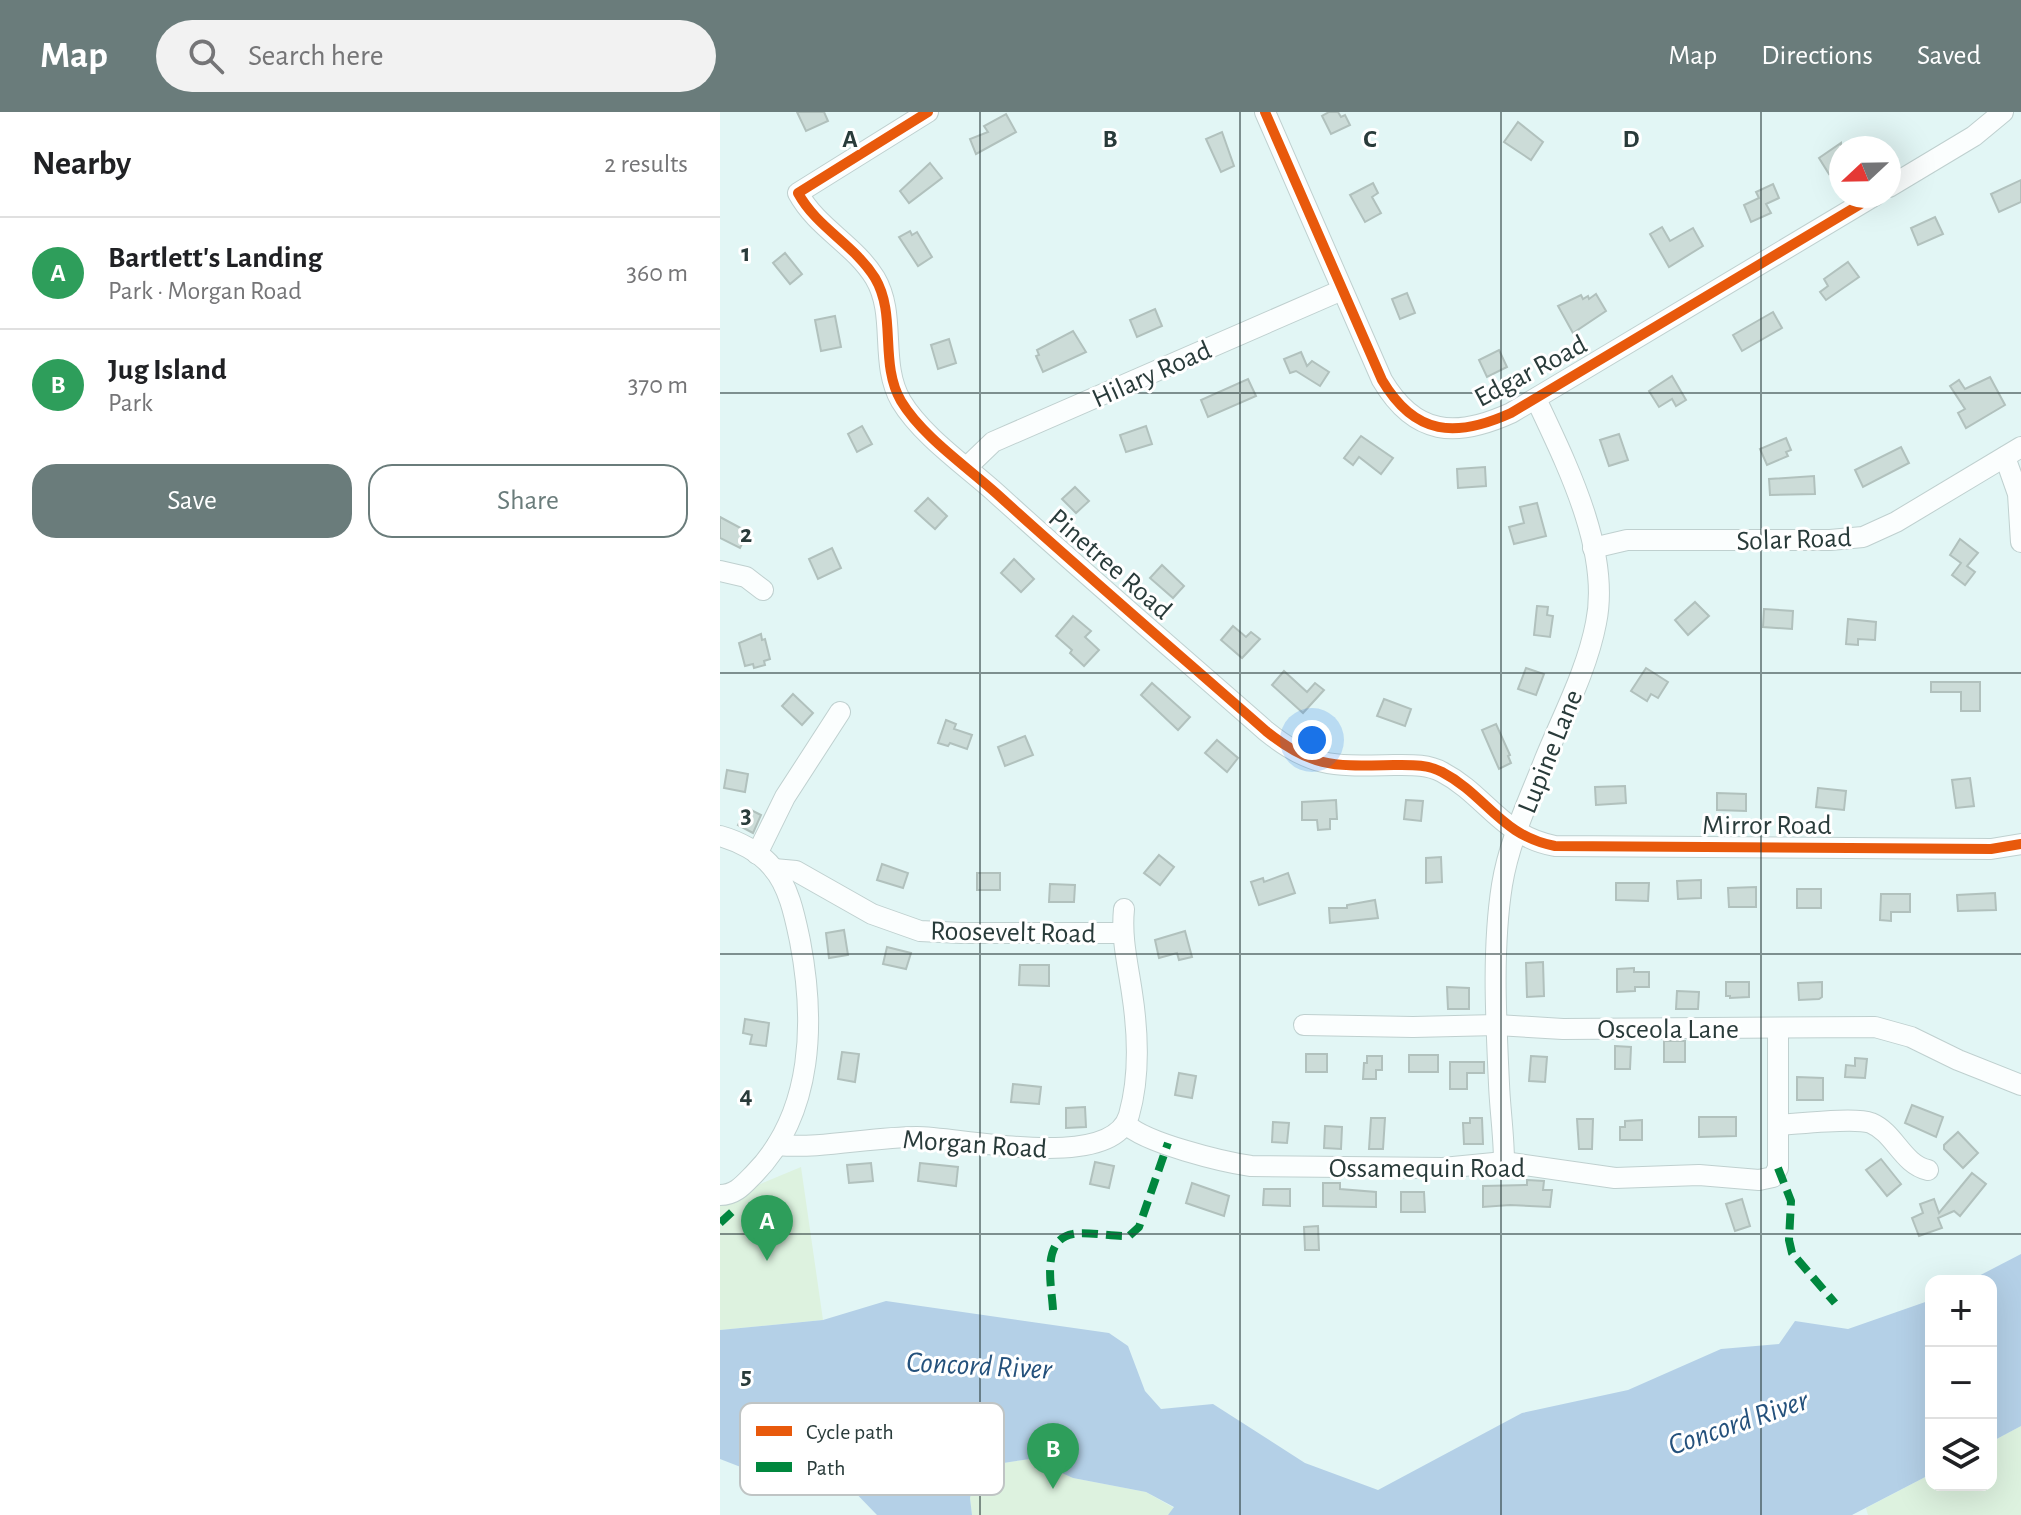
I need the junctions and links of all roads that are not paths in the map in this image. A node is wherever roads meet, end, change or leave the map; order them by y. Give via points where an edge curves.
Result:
1 (928, 112) edge
2 (1265, 112) edge
3 (2003, 112) edge
4 (2012, 112) edge
5 (2021, 121) edge
6 (1901, 180) edge
7 (1854, 208) edge
8 (1342, 290) junction
9 (1536, 399) junction
10 (2013, 452) edge
11 (967, 467) junction
12 (2021, 542) edge
13 (1593, 548) junction
14 (720, 571) edge
15 (763, 590) dead end
16 (840, 712) dead end
17 (1516, 832) junction
18 (720, 836) edge
19 (2021, 844) edge
20 (757, 854) junction
21 (774, 869) junction
22 (1124, 909) dead end
23 (1123, 933) junction
24 (1304, 1025) dead end
25 (1497, 1025) junction
26 (1778, 1028) junction
27 (2021, 1085) edge
28 (1126, 1124) junction
29 (1778, 1125) junction
30 (777, 1145) junction
31 (1504, 1162) junction
32 (1928, 1170) dead end
33 (720, 1195) edge

1 - 11 street, Pinetree Road via 798,193 816,220 877,281 885,307 890,375 902,403
2 - 8 street, Edgar Road
3 - 6 street
4 - 5 street
7 - 9 street, Edgar Road
8 - 9 street, Edgar Road via 1382,380 1401,408 1429,426 1461,429 1495,420
8 - 11 street, Hilary Road via 993,442
9 - 13 street, Lupine Lane via 1568,471
10 - 12 street
10 - 13 street, Solar Road via 1863,537 1627,540
11 - 17 street, Pinetree Road via 1290,749 1326,764 1429,767 1453,779
13 - 17 street, Lupine Lane via 1599,602 1592,641
14 - 15 street via 746,577
16 - 20 street via 785,797
17 - 19 street, Mirror Road via 1555,846 1991,849
17 - 25 street, Lupine Lane via 1500,908
18 - 20 street
20 - 21 street
21 - 23 street, Roosevelt Road via 796,871 872,914 920,931
21 - 30 street via 798,928 809,1003 800,1091
22 - 23 street
23 - 28 street via 1137,1036
24 - 25 street, Osceola Lane
25 - 26 street, Osceola Lane
25 - 31 street, Lupine Lane
26 - 27 street, Osceola Lane via 1893,1030
26 - 29 street
28 - 30 street, Morgan Road via 1106,1139 1060,1148 919,1137
28 - 31 street, Ossamequin Road via 1144,1136 1251,1166 1434,1169
29 - 31 street, Ossamequin Road via 1778,1168 1773,1177 1759,1180 1597,1176
29 - 32 street via 1871,1123 1915,1166
30 - 33 street via 739,1190

